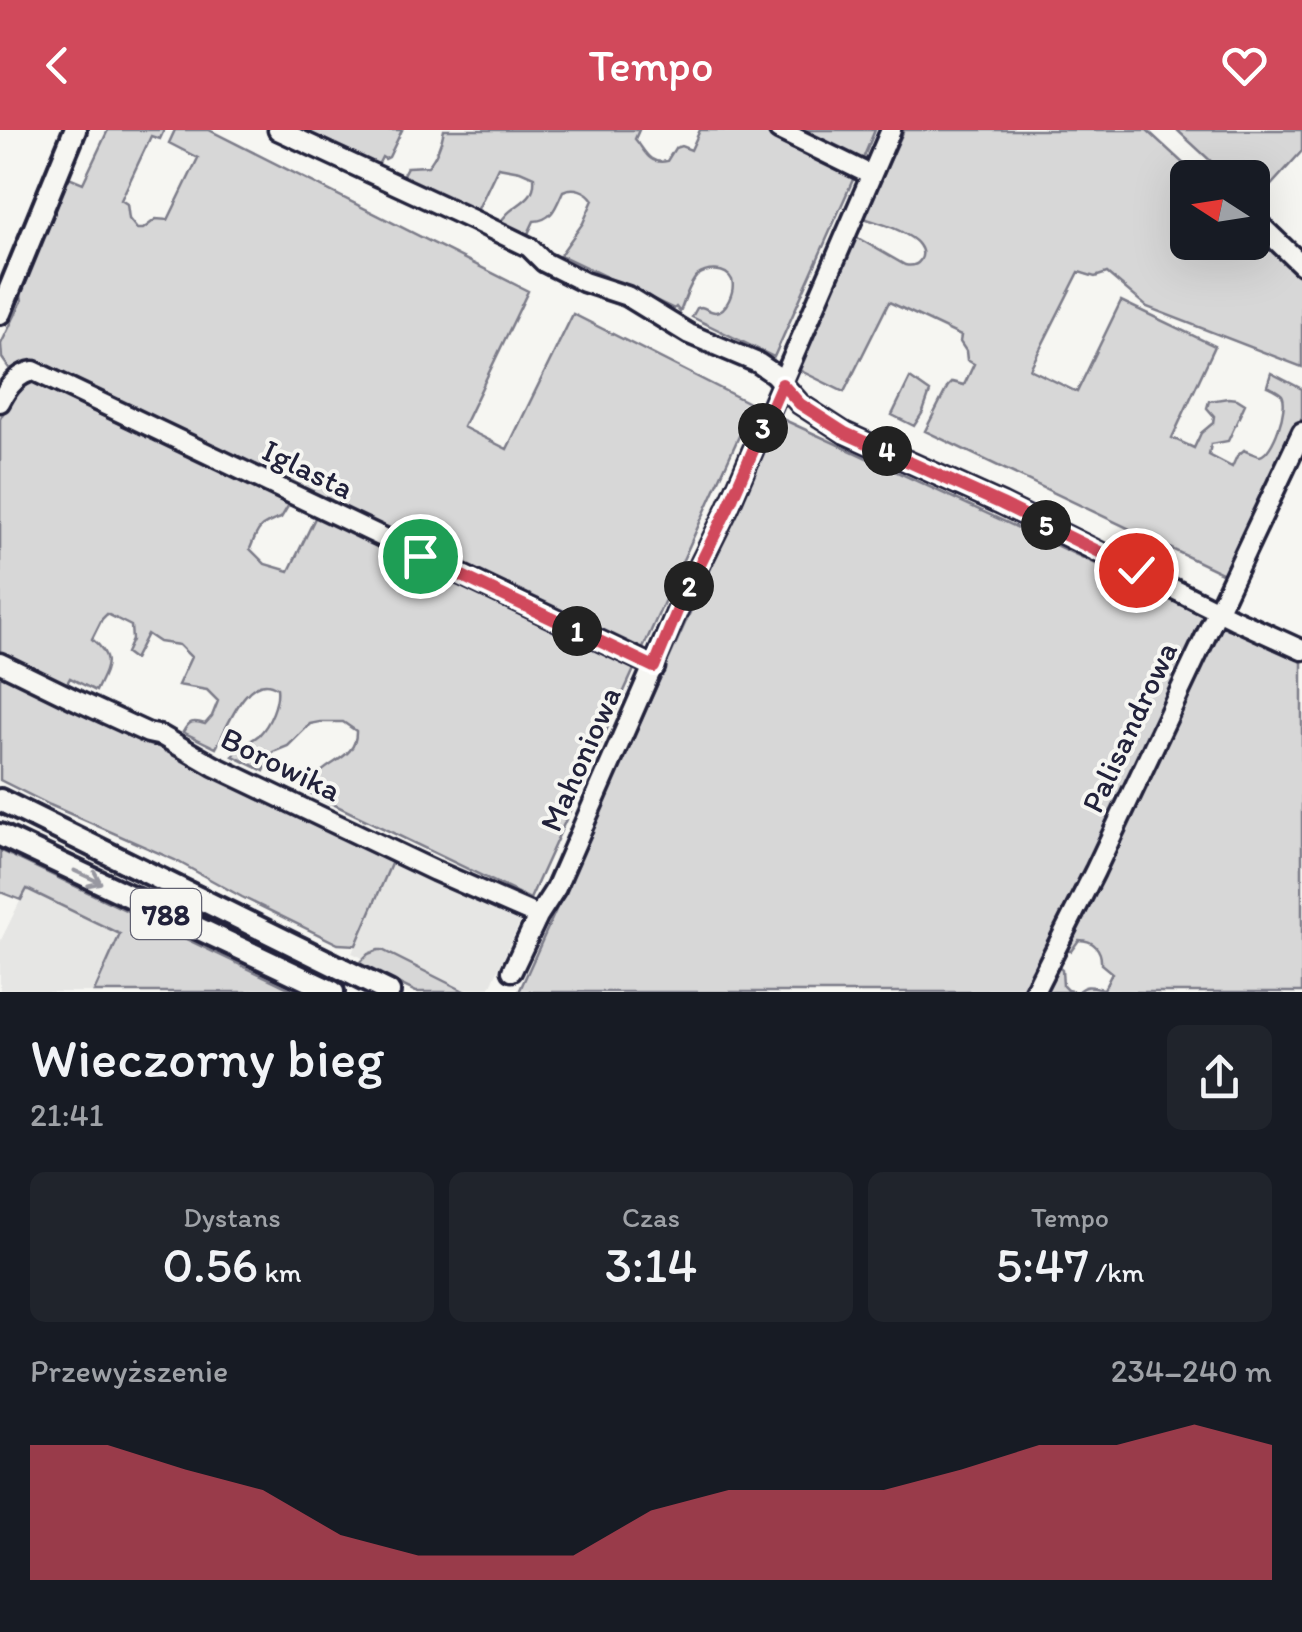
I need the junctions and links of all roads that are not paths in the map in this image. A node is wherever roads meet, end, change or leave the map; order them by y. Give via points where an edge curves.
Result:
1 (72, 130) edge
2 (278, 130) edge
3 (779, 130) edge
4 (890, 130) edge
5 (871, 175) junction
6 (1270, 234) edge
7 (1302, 265) edge
8 (0, 277) edge
9 (0, 313) edge
10 (782, 384) junction
11 (0, 402) edge
12 (1302, 432) edge
13 (1218, 610) junction
14 (1302, 650) edge
15 (0, 663) edge
16 (654, 667) junction
17 (0, 800) edge
18 (0, 835) edge
19 (538, 916) junction
20 (512, 971) dead end
21 (332, 992) edge
22 (389, 992) edge
23 (1034, 992) edge

1 - 8 main road
1 - 9 main road
2 - 10 street via 529,247 584,282 628,296 689,334 758,363
3 - 5 street
4 - 5 street, Mahoniowa
5 - 10 street, Mahoniowa
6 - 7 street
10 - 13 street via 845,433
10 - 16 street, Mahoniowa
11 - 16 street, Iglasta via 22,375 34,371
12 - 13 street, Palisandrowa
13 - 14 street
13 - 23 street, Palisandrowa
15 - 19 street, Borowika
16 - 19 street, Mahoniowa
17 - 22 main road, 788
18 -> 21 main road, 788
19 - 20 street, Mahoniowa

